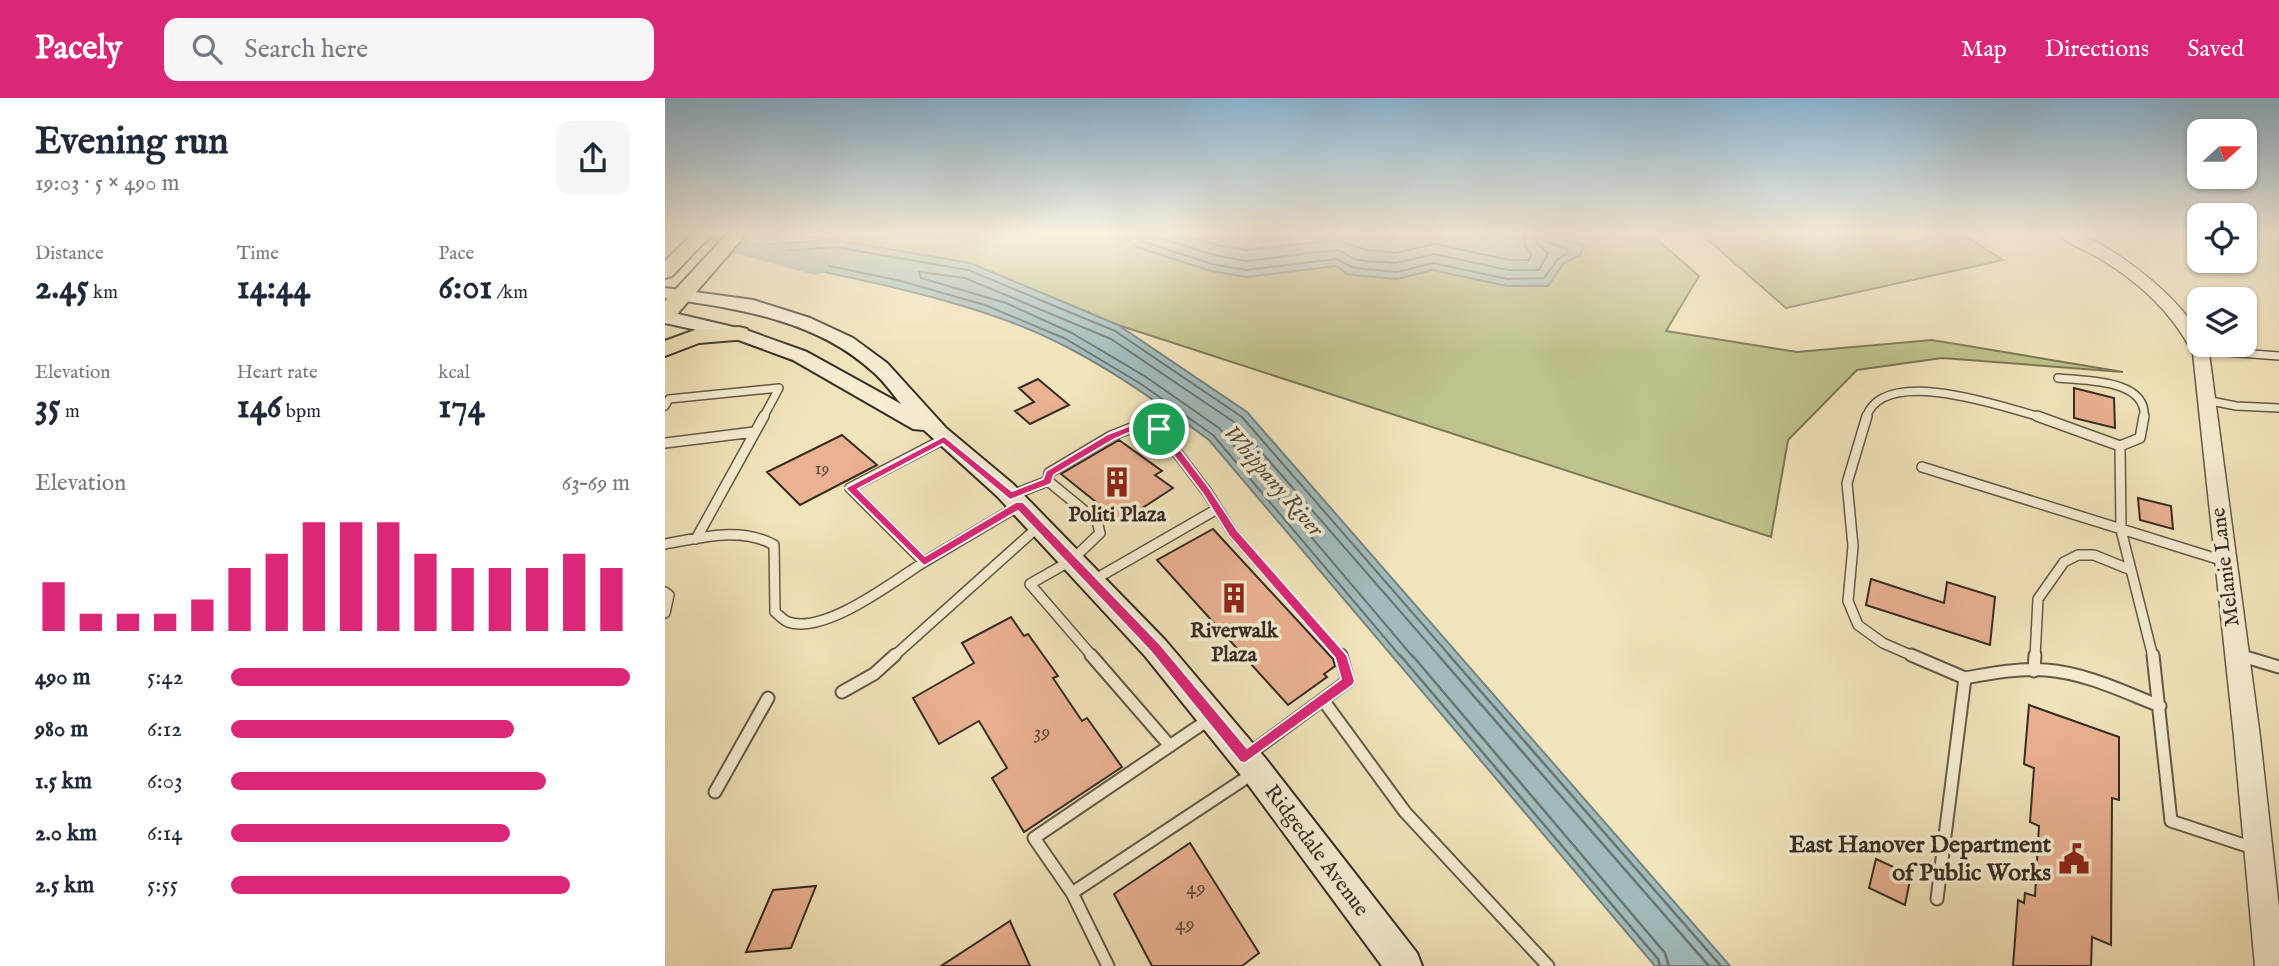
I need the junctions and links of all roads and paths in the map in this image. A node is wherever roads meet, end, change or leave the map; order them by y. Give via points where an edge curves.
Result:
1 (699, 274) edge
2 (2131, 274) edge
3 (673, 293) edge
4 (665, 316) edge
5 (2187, 329) edge
6 (739, 334) junction
7 (665, 349) edge
8 (2257, 354) edge
9 (2279, 356) edge
10 (2201, 357) edge
11 (2058, 378) dead end
12 (704, 396) junction
13 (2206, 400) junction
14 (698, 404) dead end
15 (665, 406) edge
16 (2279, 408) edge
17 (754, 432) junction
18 (941, 436) junction
19 (673, 439) edge
20 (2120, 446) junction
21 (1922, 467) dead end
22 (1048, 481) junction
23 (1023, 509) junction
24 (1217, 509) junction
25 (2121, 530) junction
26 (696, 539) junction
27 (665, 544) edge
28 (2226, 561) junction
29 (924, 562) junction
30 (1082, 570) junction
31 (2131, 570) junction
32 (665, 592) edge
33 (665, 613) edge
34 (2237, 654) junction
35 (2279, 667) edge
36 (2034, 671) junction
37 (1965, 678) junction
38 (842, 692) dead end
39 (768, 698) dead end
40 (1322, 700) junction
41 (2159, 706) junction
42 (1212, 717) junction
43 (1170, 746) junction
44 (1251, 764) junction
45 (715, 792) dead end
46 (2258, 850) junction
47 (1072, 893) junction
48 (1937, 899) dead end
49 (1108, 966) edge
50 (1404, 966) edge
51 (1548, 966) edge
52 (2270, 966) edge

1 - 3 main road
2 - 5 street, Melanie Lane via 2179,316
3 - 4 main road
3 - 18 main road, Ridgedale Avenue via 753,306 846,342 880,367
4 - 6 main road, Ridgedale Avenue
6 - 7 main road via 695,337
6 - 18 main road, Ridgedale Avenue via 816,364
8 - 9 lane
10 - 13 street, Melanie Lane
11 - 20 lane via 2117,386 2139,396 2144,405 2140,438
12 - 14 lane
12 - 15 lane via 670,400
12 - 17 lane via 739,396 779,388
13 - 16 lane
13 - 28 street, Melanie Lane
17 - 19 lane
17 - 26 lane
18 - 23 main road, Ridgedale Avenue
18 - 29 lane via 851,488
20 - 25 lane
20 - 37 lane via 1982,400 1910,390 1885,395 1870,405 1847,483 1853,545 1848,601 1858,625 1883,643
21 - 25 lane
22 - 23 lane
22 - 24 lane via 1049,473 1139,425 1159,429
22 - 30 lane via 1097,521 1100,533
23 - 29 lane
23 - 30 main road, Ridgedale Avenue
23 - 38 lane via 874,674
24 - 30 lane
24 - 40 lane via 1341,655 1348,681
25 - 28 lane
25 - 31 lane
26 - 27 lane
26 - 29 lane via 743,534 763,536 774,545 775,612 789,622 835,615
28 - 34 street, Melanie Lane
30 - 42 main road, Ridgedale Avenue
30 - 43 lane via 1030,584
31 - 36 lane via 2094,555 2077,555 2064,562 2038,599
31 - 41 lane via 2155,663
32 - 33 lane via 669,595
34 - 35 lane
34 - 46 street, Melanie Lane
36 - 37 lane
36 - 41 lane via 2068,674
37 - 48 lane
39 - 45 lane
40 - 44 lane
40 - 51 lane via 1405,812
41 - 46 lane via 2171,821
42 - 43 lane
42 - 44 main road, Ridgedale Avenue
43 - 47 lane via 1034,838
44 - 47 lane
44 - 50 main road, Ridgedale Avenue
46 - 52 street, Melanie Lane
47 - 49 lane

